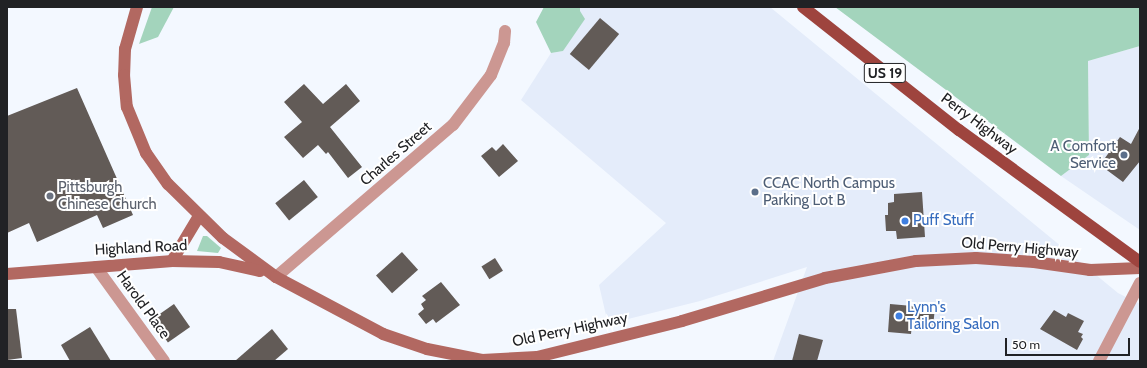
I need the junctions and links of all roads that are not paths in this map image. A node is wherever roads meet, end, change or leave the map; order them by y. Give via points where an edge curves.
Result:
1 (137, 7) edge
2 (803, 7) edge
3 (505, 31) dead end
4 (198, 216) junction
5 (172, 261) junction
6 (1140, 262) edge
7 (96, 267) junction
8 (1140, 268) edge
9 (7, 274) edge
10 (276, 277) junction
11 (1140, 283) edge
12 (499, 360) edge
13 (164, 361) edge
14 (1099, 361) edge

1 - 4 street, Old Perry Highway via 128,33 124,62 125,90 132,123 156,168
2 - 6 main road, Perry Highway / US 19 via 959,130
3 - 10 street, Charles Street via 504,43 491,75 457,120
4 - 5 street
4 - 10 street, Old Perry Highway
5 - 7 street, Highland Road
5 - 10 street, Highland Road via 235,264
7 - 9 street, Highland Road
7 - 13 street, Harold Place
8 - 12 street, Old Perry Highway via 1090,270 1034,262 976,258 883,266 825,278 611,340 537,357
10 - 12 street, Old Perry Highway via 383,334 450,355
11 - 14 street

